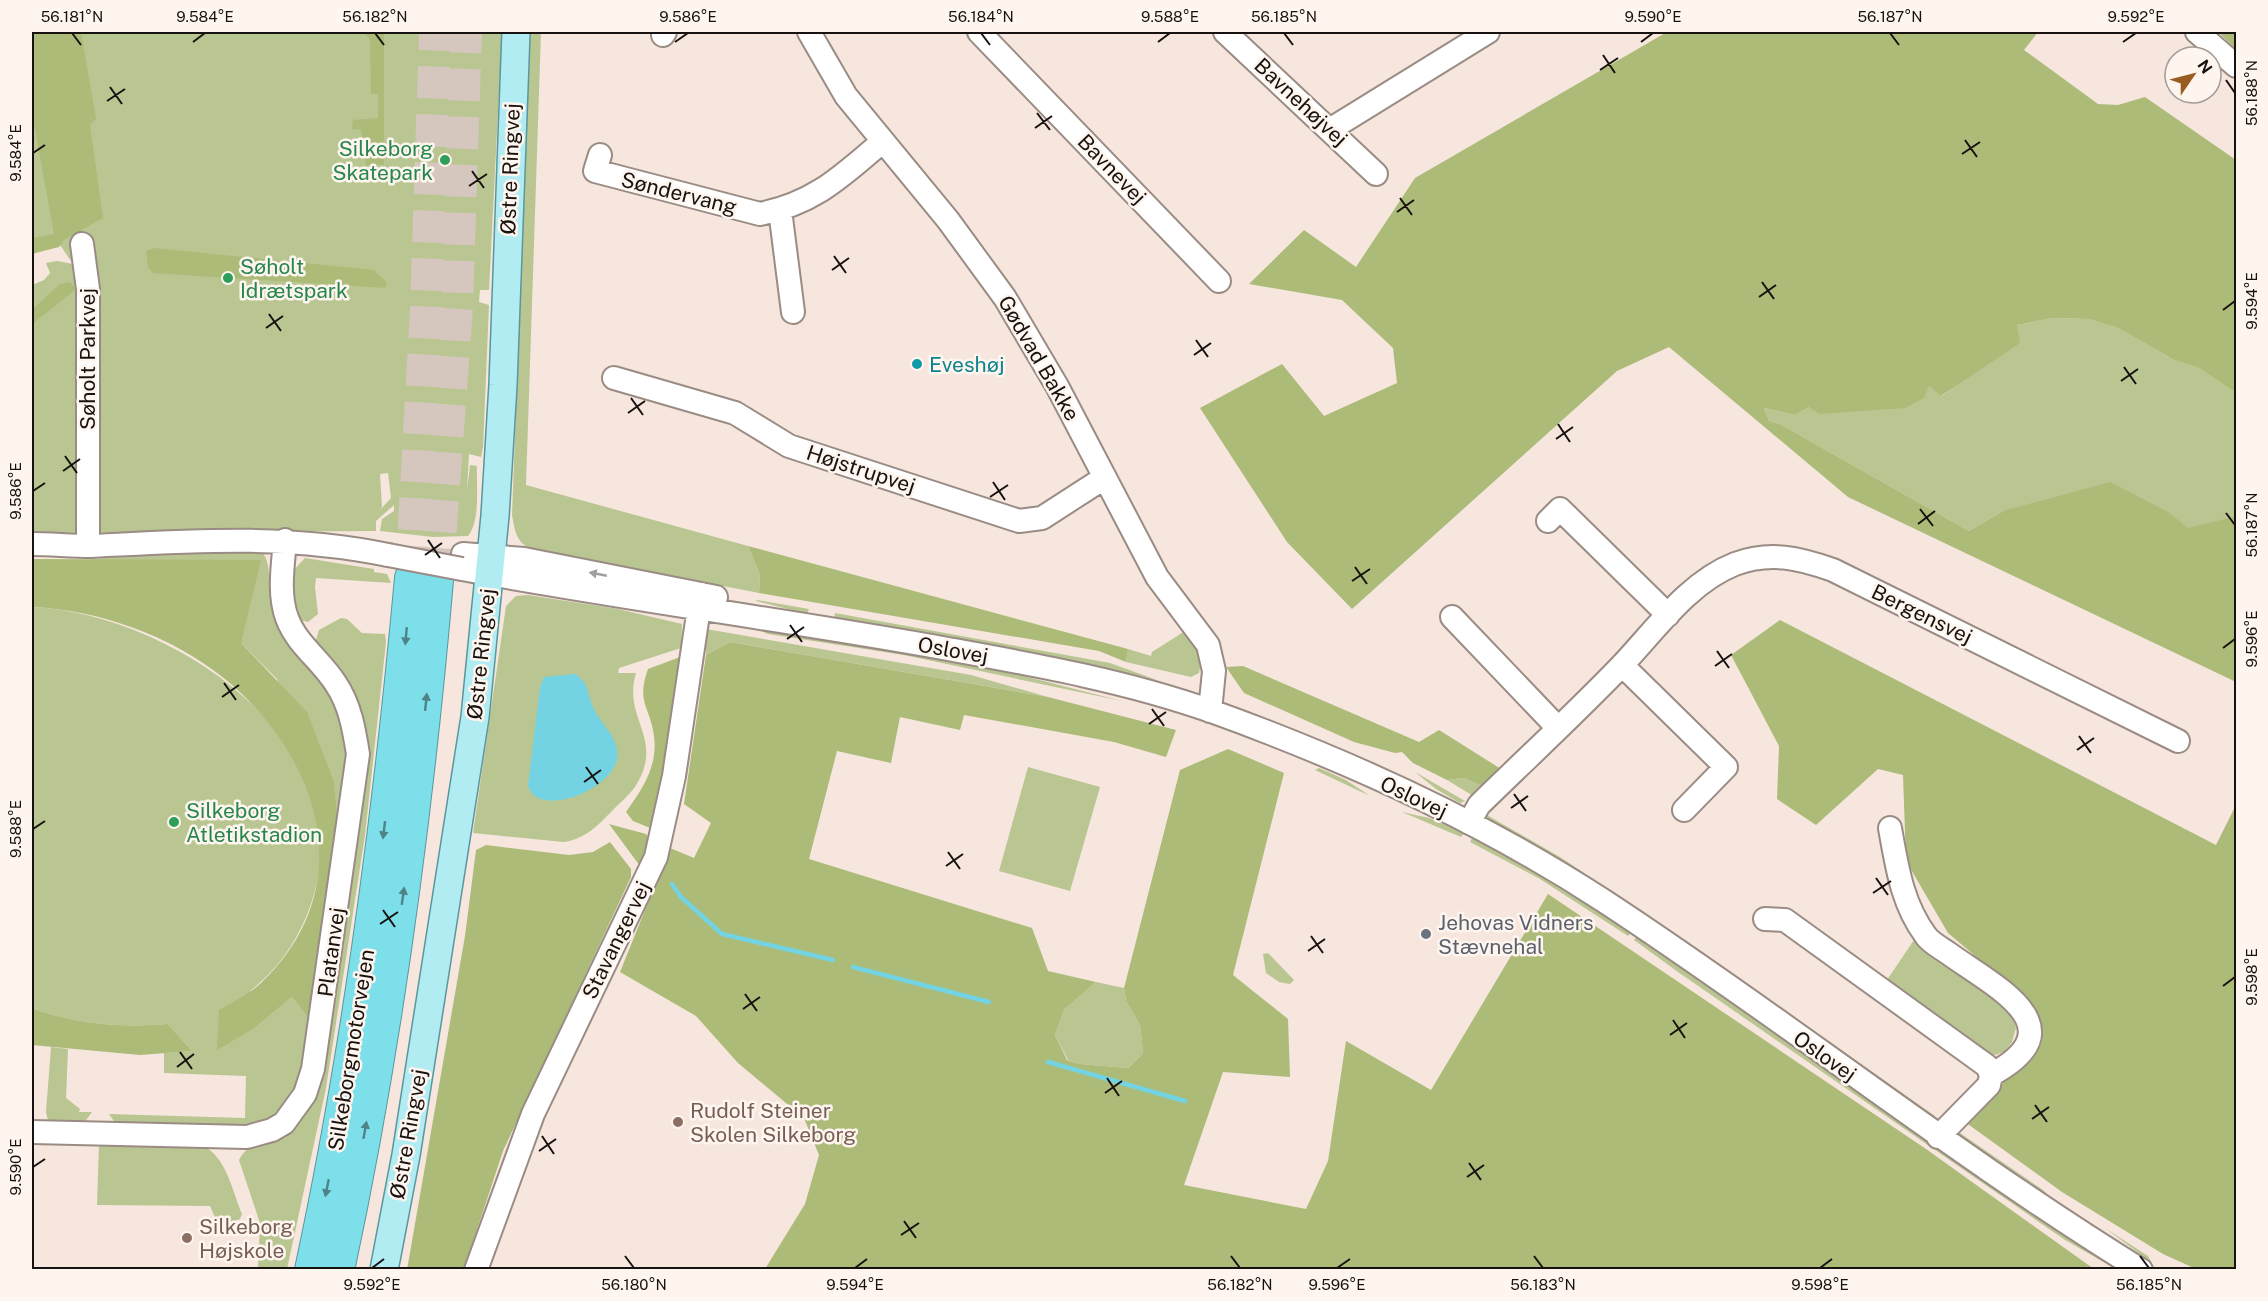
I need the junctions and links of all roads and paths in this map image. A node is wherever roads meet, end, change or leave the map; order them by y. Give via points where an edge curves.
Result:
1 (516, 32) edge
2 (808, 32) edge
3 (979, 32) edge
4 (1226, 32) edge
5 (1488, 32) edge
6 (2197, 32) edge
7 (2236, 66) edge
8 (1331, 129) junction
9 (883, 141) junction
10 (600, 154) dead end
11 (1376, 174) dead end
12 (780, 210) junction
13 (82, 244) dead end
14 (1219, 281) dead end
15 (793, 312) dead end
16 (615, 378) dead end
17 (1104, 478) junction
18 (1548, 521) dead end
19 (285, 540) junction
20 (32, 544) edge
21 (88, 546) junction
22 (490, 565) junction
23 (443, 570) junction
24 (699, 602) junction
25 (1668, 615) junction
26 (1452, 617) dead end
27 (1622, 665) junction
28 (1210, 711) junction
29 (1558, 728) junction
30 (2178, 741) dead end
31 (1684, 810) dead end
32 (1469, 823) junction
33 (1890, 828) dead end
34 (1765, 920) dead end
35 (1991, 1075) junction
36 (32, 1132) edge
37 (1938, 1137) junction
38 (311, 1269) edge
39 (338, 1269) edge
40 (384, 1269) edge
41 (476, 1269) edge
42 (2141, 1269) edge

1 - 22 main road, Østre Ringvej via 503,385
2 - 9 street, Gødvad Bakke via 846,96
3 - 14 street, Bavnevej
4 - 8 street, Bavnehøjvej
5 - 8 street
6 - 7 street
8 - 11 street, Bavnehøjvej
9 - 12 street, Søndervang via 824,191
9 - 17 street, Gødvad Bakke via 1005,298 1058,386
10 - 12 street, Søndervang via 595,171 760,214
12 - 15 street
13 - 21 street, Søholt Parkvej via 88,289
16 - 17 street, Højstrupvej via 735,413 789,446 1019,520 1042,518
17 - 28 street, Gødvad Bakke via 1157,576 1208,645 1214,671
18 - 25 street via 1560,509
19 - 21 street
19 - 23 street via 389,551
19 - 36 street, Platanvej via 281,579 286,616 306,649 336,682 351,719 358,754 320,1025 305,1094 284,1122 247,1137
20 - 21 street
22 - 23 street
22 - 24 street, Oslovej via 524,559
22 - 40 main road, Østre Ringvej via 476,717
23 -> 38 highway, Silkeborgmotorvejen via 376,896 336,1144
39 -> 23 highway, Silkeborgmotorvejen via 402,901
24 - 28 street, Oslovej via 1051,668
24 - 41 street, Stavangervej via 674,776 656,857 533,1114
25 - 27 street, Bergensvej
25 - 30 street, Bergensvej via 1709,578 1735,564 1765,556 1800,558 1833,570
26 - 29 street
27 - 29 street, Bergensvej
27 - 31 street via 1726,767
28 - 32 street, Oslovej via 1363,773
29 - 32 street, Bergensvej via 1479,805
32 - 37 street, Oslovej via 1603,901
33 - 35 street via 1901,891 1927,938 2017,1002 2031,1026 2024,1053
34 - 35 street via 1785,920 1987,1066
35 - 37 street via 1989,1085
37 - 42 street, Oslovej

